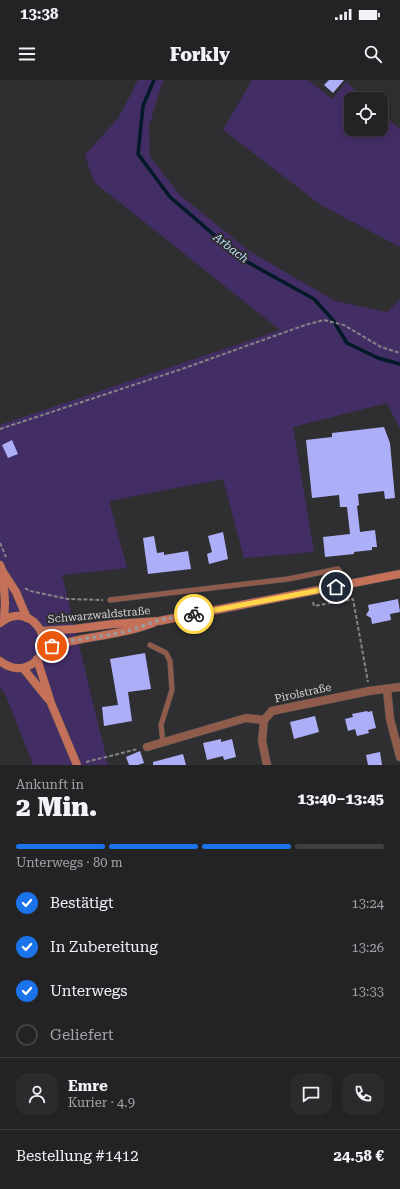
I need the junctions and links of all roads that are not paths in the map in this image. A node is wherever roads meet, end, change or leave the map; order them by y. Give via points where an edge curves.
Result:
1 (1, 569) edge
2 (400, 574) edge
3 (348, 584) junction
4 (110, 600) road end
5 (27, 618) junction
6 (159, 620) junction
7 (2, 621) edge
8 (41, 631) junction
9 (150, 645) dead end
10 (43, 649) junction
11 (37, 659) junction
12 (0, 661) edge
13 (23, 668) junction
14 (400, 687) edge
15 (387, 689) junction
16 (51, 703) junction
17 (264, 720) junction
18 (164, 742) junction
19 (147, 747) road end
20 (400, 757) edge
21 (76, 765) edge
22 (268, 765) edge

1 - 5 street via 14,589
1 - 7 street via 5,603
2 - 3 street, Schwarzwaldstraße
3 - 4 lane via 338,569 288,579
3 - 6 street, Schwarzwaldstraße
5 - 7 street via 16,616
5 - 8 street
6 - 8 street, Schwarzwaldstraße
6 - 10 street, Schwarzwaldstraße via 132,630 70,641
8 - 10 street
9 - 18 lane via 166,653 170,661 172,690 161,725
10 - 11 street
11 - 13 street
11 - 16 street
12 - 13 street via 10,667
13 - 16 street
14 - 15 street, Pirolstraße
15 - 17 street, Pirolstraße via 272,711
15 - 20 street via 390,719
16 - 21 street
17 - 18 street via 246,718
17 - 22 street via 262,741
18 - 19 street

